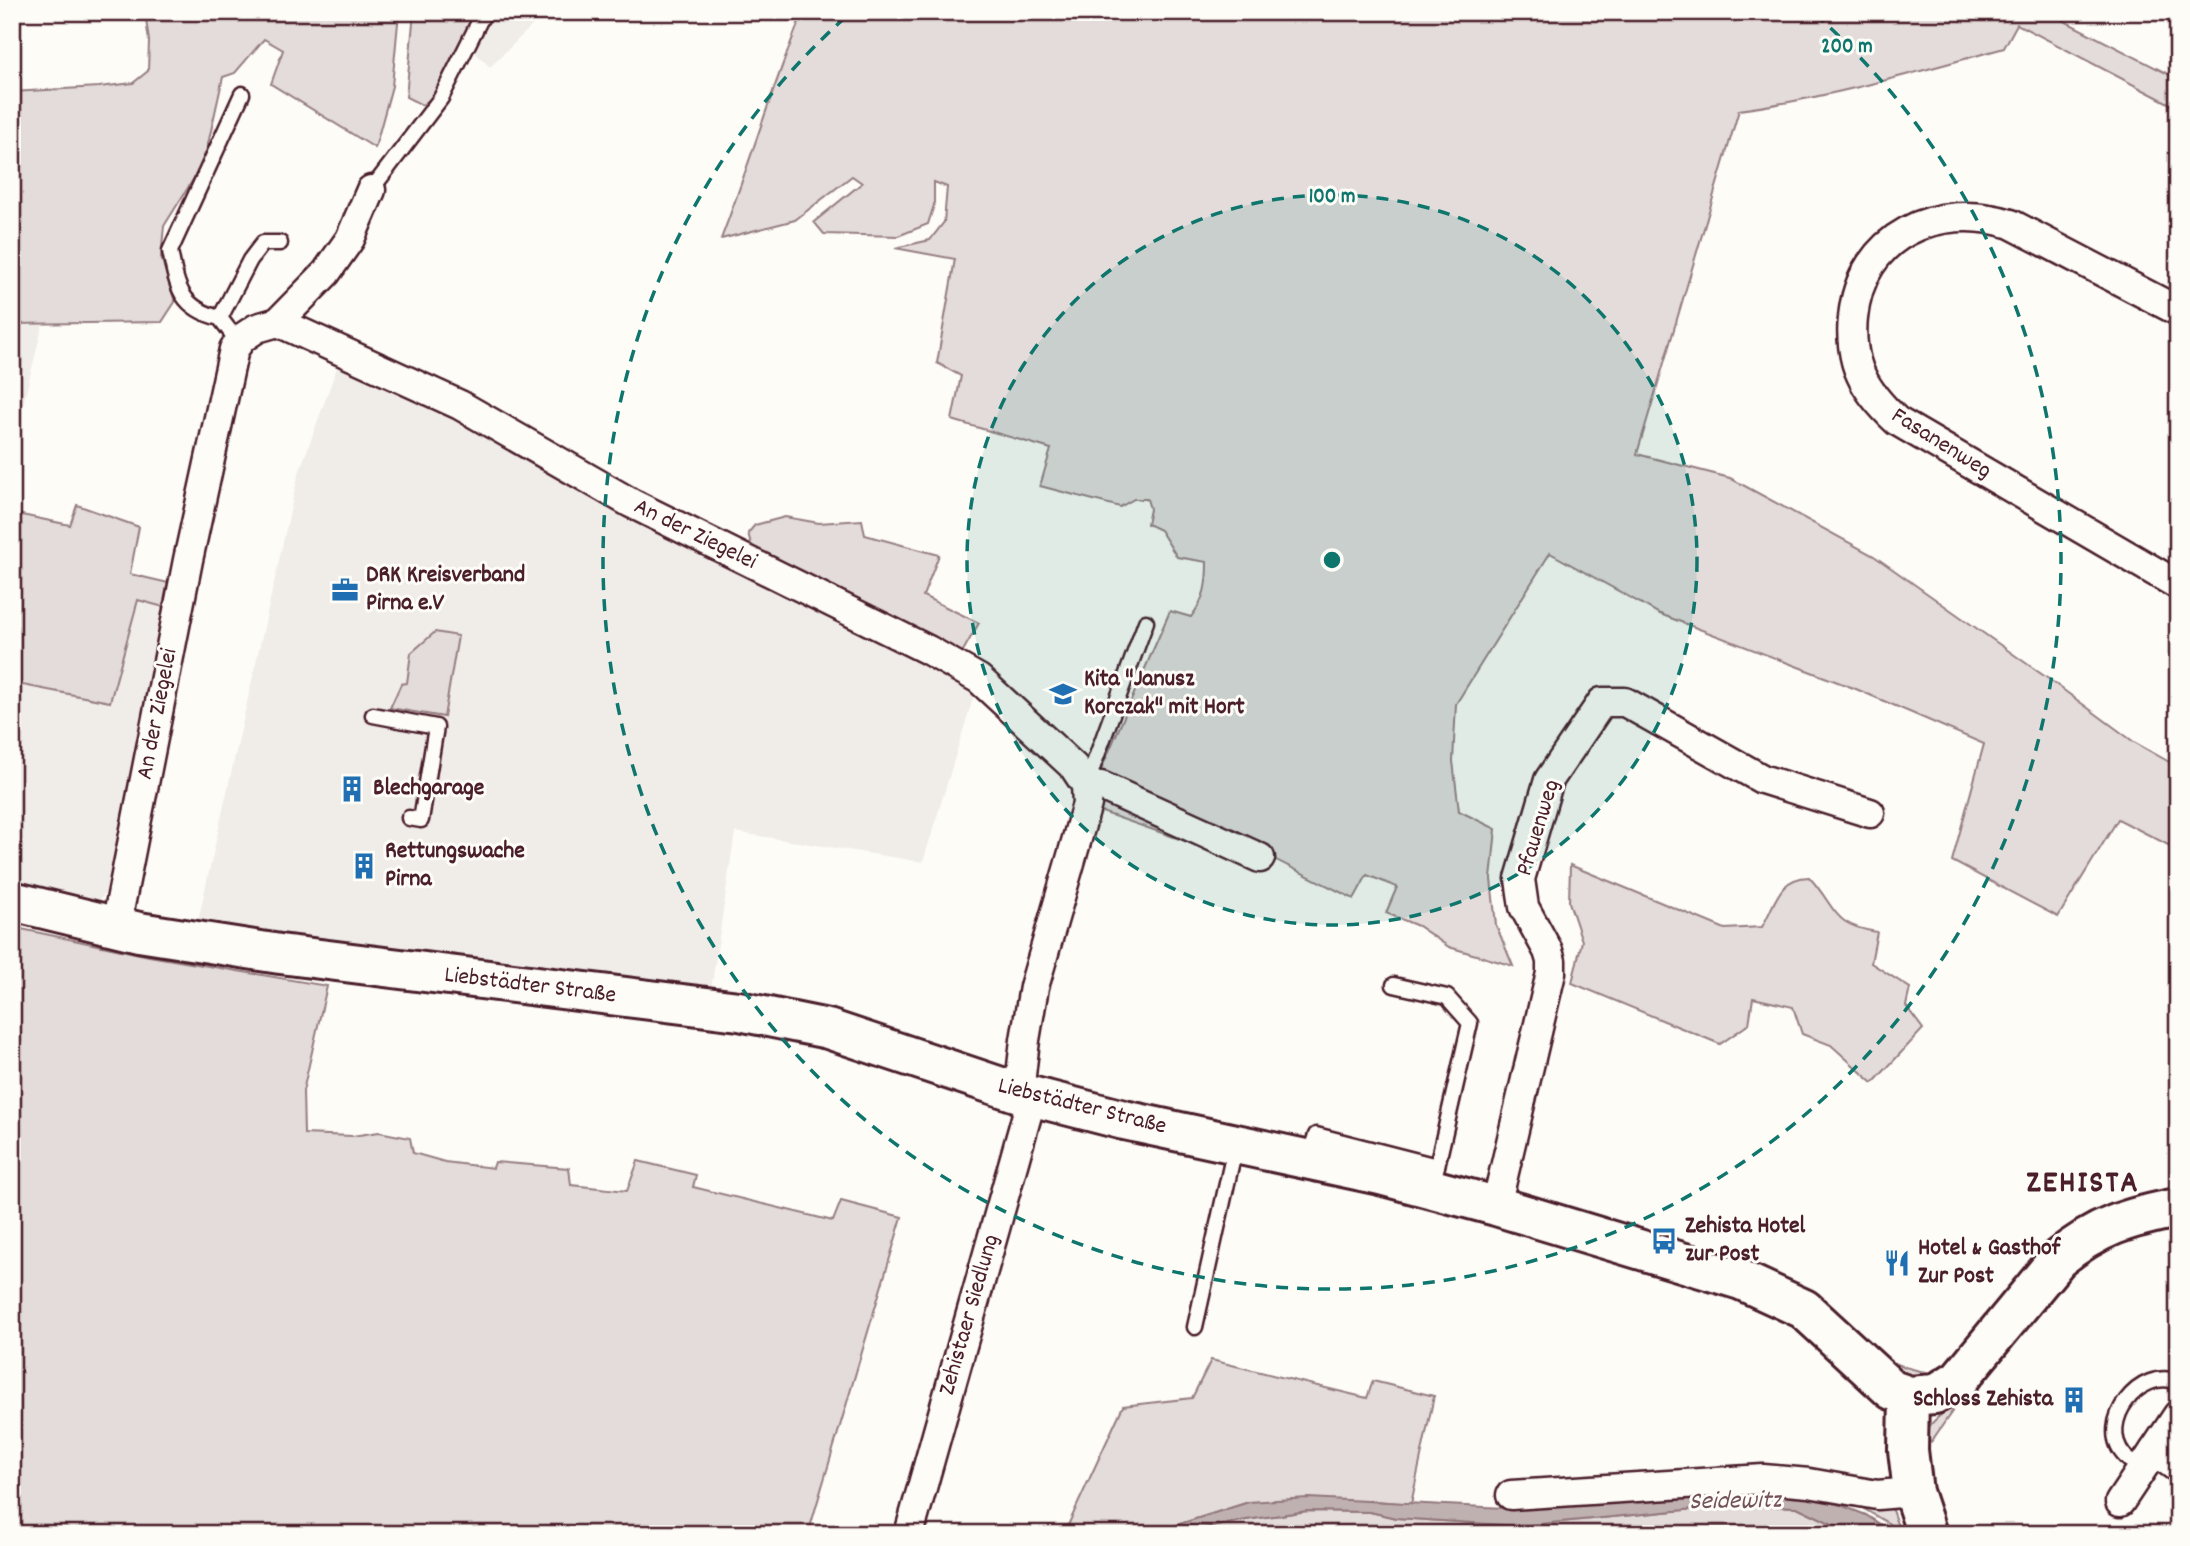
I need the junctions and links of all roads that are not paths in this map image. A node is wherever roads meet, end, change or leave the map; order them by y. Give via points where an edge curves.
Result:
1 (484, 12) edge
2 (242, 94) dead end
3 (371, 190) joint
4 (280, 243) dead end
5 (2178, 311) edge
6 (220, 318) junction
7 (278, 322) junction
8 (239, 343) junction
9 (2178, 584) edge
10 (1146, 622) dead end
11 (373, 715) dead end
12 (1086, 785) junction
13 (1870, 813) dead end
14 (409, 818) dead end
15 (1259, 858) dead end
16 (12, 901) edge
17 (116, 926) junction
18 (1394, 985) dead end
19 (1025, 1095) junction
20 (1238, 1144) junction
21 (1435, 1178) junction
22 (1496, 1206) junction
23 (2178, 1208) edge
24 (1195, 1327) dead end
25 (2178, 1382) edge
26 (1909, 1395) junction
27 (2178, 1415) edge
28 (2148, 1460) junction
29 (2178, 1468) edge
30 (1913, 1492) junction
31 (1511, 1495) dead end
32 (2120, 1502) dead end
33 (909, 1534) edge
34 (1927, 1534) edge

1 - 3 lane via 441,98
2 - 6 lane via 170,251 184,299
3 - 7 street via 350,239 326,273
4 - 6 lane via 263,243
5 - 9 street, Fasanenweg via 2011,224 1962,216 1909,229 1886,246 1863,278 1852,324 1861,375 1898,421
6 - 8 lane
7 - 8 street via 257,328
7 - 12 street, An der Ziegelei via 460,405 631,503 948,661 979,679 1074,767
8 - 17 street, An der Ziegelei via 228,371
10 - 12 lane
11 - 14 lane via 436,727 421,820
12 - 15 street via 1101,786
12 - 19 street via 1087,804 1034,987 1024,1040
13 - 22 street, Pfauenweg via 1762,779 1625,702 1602,702 1549,780 1520,879 1524,907 1548,951 1551,973
16 - 17 main road, Liebstädter Straße
17 - 19 main road, Liebstädter Straße via 280,954 771,1016 837,1031
18 - 21 lane via 1447,996 1470,1023
19 - 20 main road, Liebstädter Straße
19 - 33 street, Zehistaer Siedlung
20 - 21 main road, Liebstädter Straße via 1308,1160
20 - 24 lane
21 - 22 main road, Liebstädter Straße
22 - 26 main road, Liebstädter Straße via 1741,1280 1804,1308 1892,1390
23 - 26 main road via 2114,1223 2074,1246 2058,1259 1959,1379 1935,1394
25 - 28 lane via 2156,1380 2140,1386 2116,1418 2122,1454
26 - 30 main road
27 - 28 street
28 - 29 street
28 - 32 street
30 - 31 street via 1877,1495 1763,1479
30 - 34 main road

